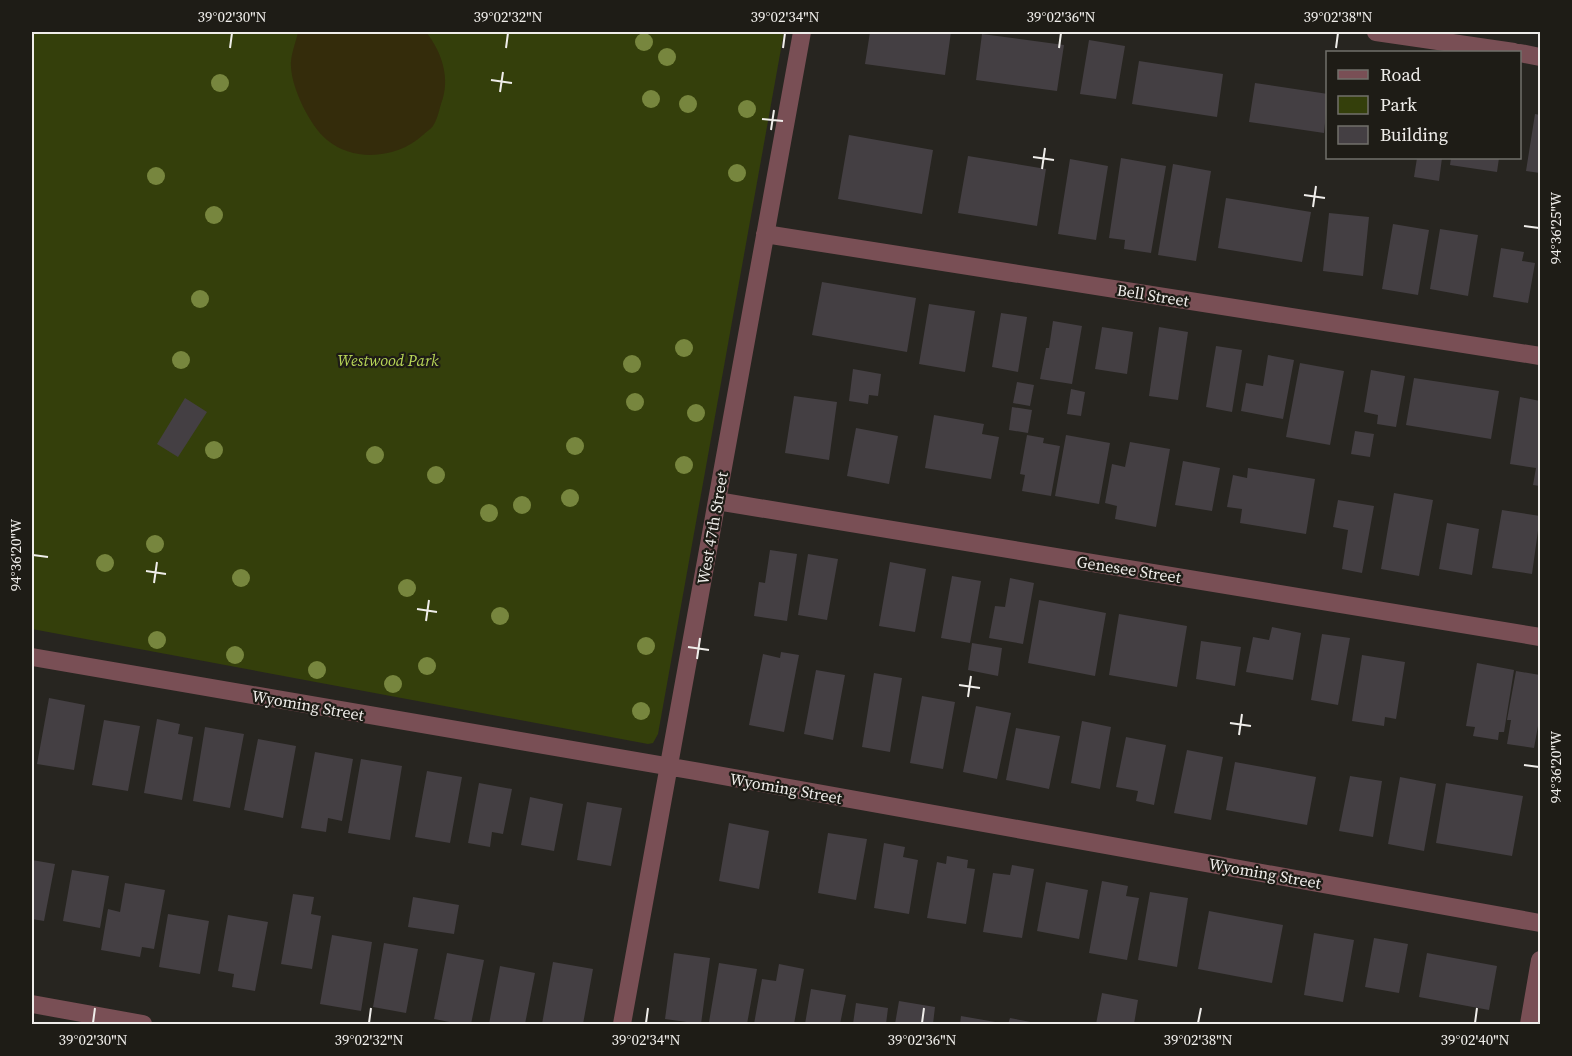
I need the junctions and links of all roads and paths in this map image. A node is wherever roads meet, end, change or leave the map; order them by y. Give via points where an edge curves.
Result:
1 (802, 32) edge
2 (1376, 32) edge
3 (1382, 32) edge
4 (1507, 51) edge
5 (1521, 53) edge
6 (1540, 57) edge
7 (765, 234) junction
8 (1540, 356) edge
9 (717, 501) junction
10 (1540, 637) edge
11 (32, 657) edge
12 (670, 767) junction
13 (1540, 922) edge
14 (1540, 960) edge
15 (32, 1004) edge
16 (143, 1024) edge
17 (622, 1024) edge
18 (1529, 1024) edge

1 - 7 street, West 47th Street
2 - 3 street
3 - 4 street
5 - 6 street
7 - 8 street, Bell Street
7 - 9 street, West 47th Street
9 - 10 street, Genesee Street
9 - 12 street, West 47th Street
11 - 12 street, Wyoming Street
12 - 13 street, Wyoming Street
12 - 17 street, West 47th Street
14 - 18 street
15 - 16 street

